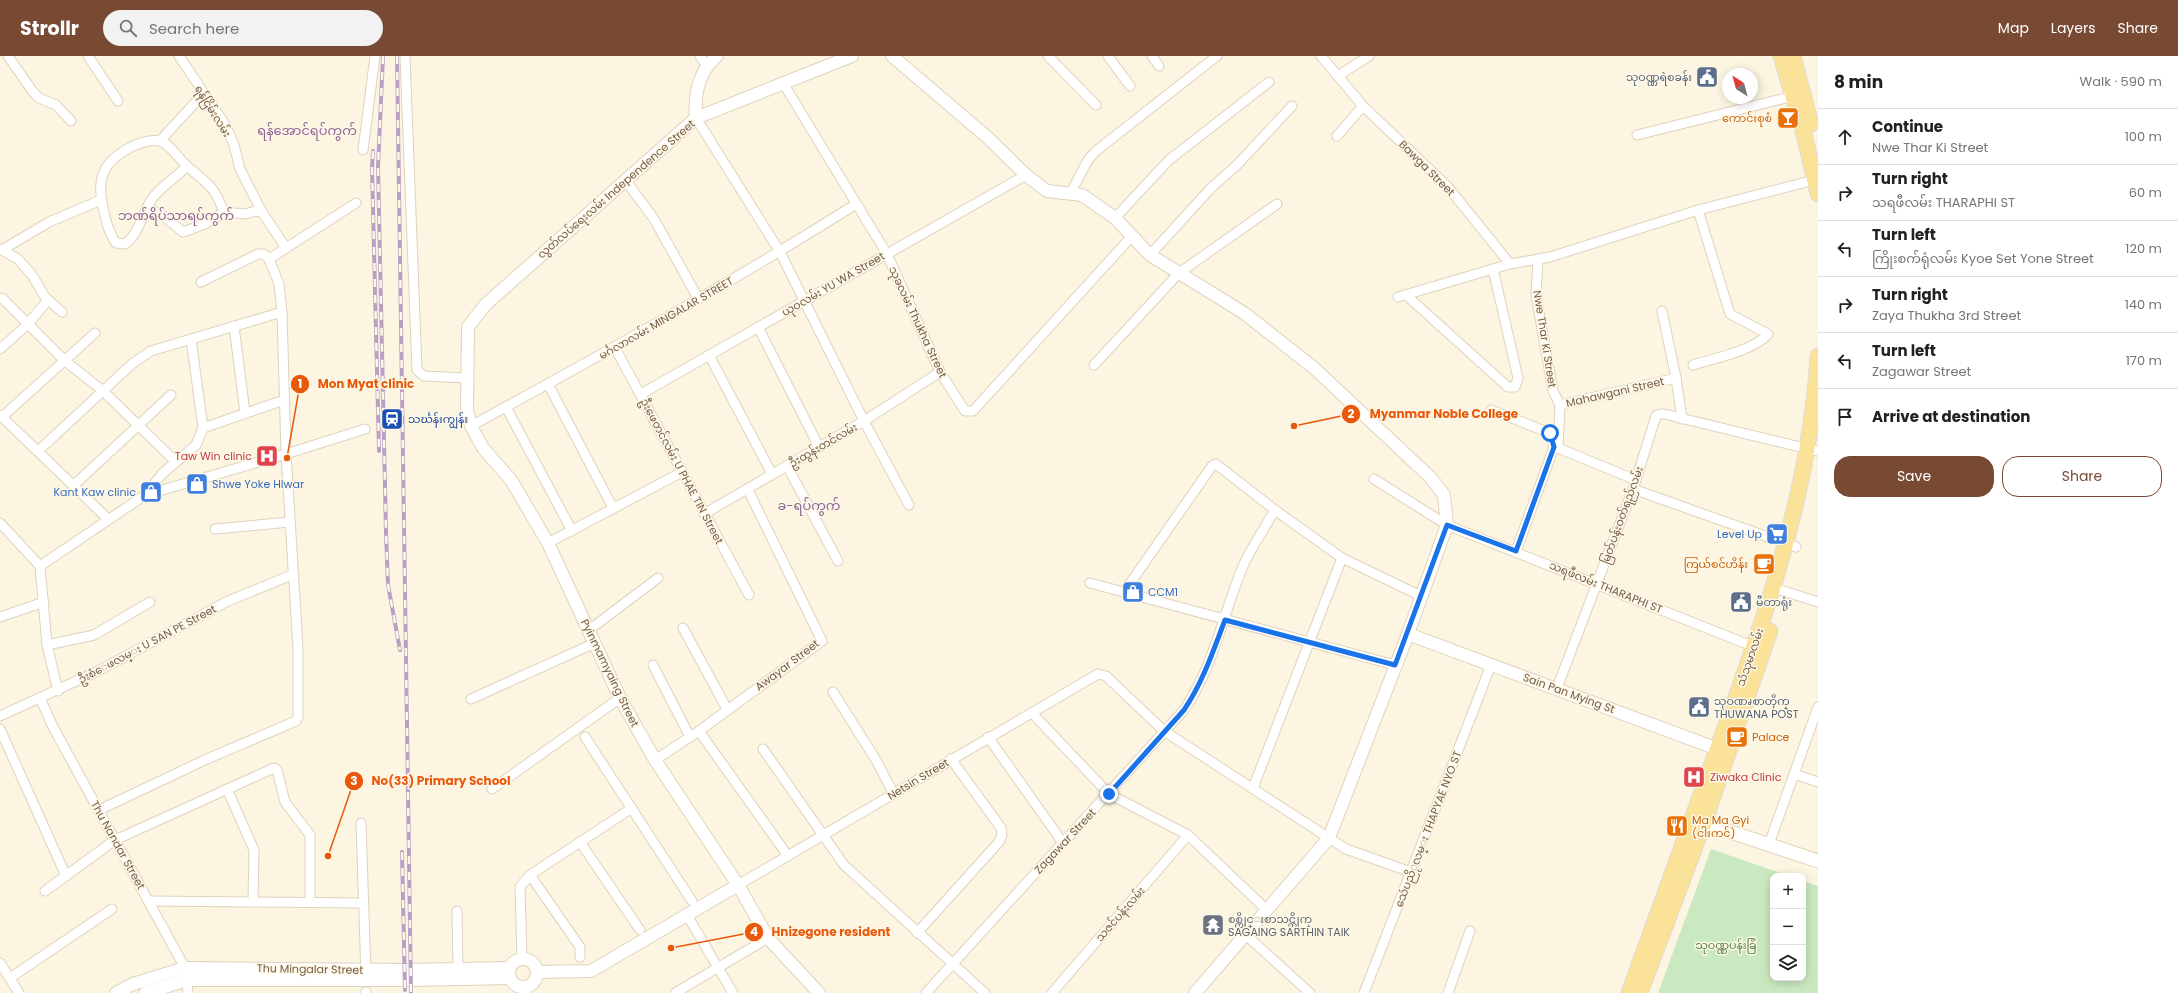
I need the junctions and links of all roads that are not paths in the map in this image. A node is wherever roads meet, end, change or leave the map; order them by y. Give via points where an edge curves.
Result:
1 (8, 56) edge
2 (88, 56) edge
3 (179, 56) edge
4 (375, 56) edge
5 (406, 56) edge
6 (717, 56) edge
7 (852, 56) edge
8 (892, 56) edge
9 (1048, 56) edge
10 (1108, 56) edge
11 (1152, 56) edge
12 (1217, 56) edge
13 (1321, 56) edge
14 (1369, 56) edge
15 (1781, 56) edge
16 (1793, 56) edge
17 (703, 60) edge
18 (1159, 66) dead end
19 (1338, 76) junction
20 (1269, 82) dead end
21 (783, 83) junction
22 (1130, 86) dead end
23 (203, 94) junction
24 (1797, 95) junction
25 (118, 101) dead end
26 (1096, 105) dead end
27 (1292, 106) dead end
28 (1363, 106) junction
29 (696, 118) junction
30 (71, 121) dead end
31 (1637, 135) dead end
32 (1337, 136) dead end
33 (160, 141) junction
34 (363, 150) dead end
35 (1818, 150) edge
36 (187, 166) junction
37 (1816, 174) edge
38 (1026, 175) junction
39 (626, 181) junction
40 (1070, 194) junction
41 (1818, 194) edge
42 (100, 200) junction
43 (356, 203) dead end
44 (856, 204) junction
45 (1277, 204) dead end
46 (147, 208) junction
47 (1698, 210) junction
48 (224, 212) junction
49 (262, 212) junction
50 (1114, 218) junction
51 (1132, 236) junction
52 (286, 248) junction
53 (1, 250) edge
54 (780, 252) junction
55 (887, 254) junction
56 (1150, 255) junction
57 (269, 259) junction
58 (1538, 259) junction
59 (1510, 264) junction
60 (1493, 269) junction
61 (1179, 273) junction
62 (202, 282) dead end
63 (2, 298) dead end
64 (698, 298) junction
65 (48, 300) junction
66 (804, 301) junction
67 (1662, 311) dead end
68 (62, 312) dead end
69 (282, 312) junction
70 (28, 324) junction
71 (234, 326) junction
72 (468, 327) joint
73 (758, 328) junction
74 (95, 333) dead end
75 (191, 339) junction
76 (615, 348) junction
77 (0, 349) edge
78 (710, 355) junction
79 (1818, 356) edge
80 (65, 361) junction
81 (1818, 363) edge
82 (1094, 365) dead end
83 (1693, 365) dead end
84 (940, 372) junction
85 (467, 378) junction
86 (1676, 378) junction
87 (548, 384) junction
88 (102, 390) junction
89 (641, 394) junction
90 (171, 395) dead end
91 (284, 400) junction
92 (1560, 405) junction
93 (506, 407) junction
94 (1491, 410) dead end
95 (245, 413) junction
96 (1, 416) edge
97 (1682, 419) junction
98 (864, 421) junction
99 (139, 425) junction
100 (471, 426) junction
101 (203, 428) junction
102 (365, 429) dead end
103 (819, 447) junction
104 (1556, 447) junction
105 (1814, 447) edge
106 (38, 451) junction
107 (286, 454) junction
108 (176, 462) junction
109 (786, 466) junction
110 (682, 472) junction
111 (772, 474) junction
112 (1374, 479) dead end
113 (1636, 480) junction
114 (74, 485) junction
115 (1633, 489) junction
116 (748, 490) junction
117 (145, 495) junction
118 (909, 505) dead end
119 (613, 508) junction
120 (1275, 510) junction
121 (704, 514) junction
122 (108, 519) junction
123 (290, 522) junction
124 (0, 523) edge
125 (1447, 525) junction
126 (215, 529) dead end
127 (572, 530) junction
128 (548, 543) junction
129 (1791, 546) junction
130 (1516, 551) junction
131 (1342, 558) junction
132 (838, 561) dead end
133 (40, 566) junction
134 (294, 574) junction
135 (658, 578) dead end
136 (1090, 583) dead end
137 (1597, 584) junction
138 (1778, 590) junction
139 (1124, 592) junction
140 (749, 595) dead end
141 (1420, 596) junction
142 (44, 602) junction
143 (150, 602) dead end
144 (1818, 602) edge
145 (0, 617) edge
146 (1225, 620) junction
147 (684, 628) dead end
148 (588, 630) junction
149 (1408, 634) junction
150 (595, 643) junction
151 (1310, 643) junction
152 (48, 645) junction
153 (1759, 648) junction
154 (1395, 665) junction
155 (1491, 665) junction
156 (653, 666) dead end
157 (1557, 688) junction
158 (58, 691) junction
159 (833, 692) dead end
160 (40, 698) junction
161 (620, 698) junction
162 (471, 699) dead end
163 (1818, 707) edge
164 (727, 709) junction
165 (1032, 712) junction
166 (0, 716) edge
167 (0, 729) edge
168 (699, 731) junction
169 (1164, 731) junction
170 (585, 737) dead end
171 (690, 737) junction
172 (988, 737) junction
173 (764, 749) dead end
174 (1723, 751) junction
175 (951, 759) junction
176 (655, 760) junction
177 (1794, 774) junction
178 (1818, 782) edge
179 (1253, 788) junction
180 (227, 789) junction
181 (492, 789) dead end
182 (893, 793) junction
183 (1109, 794) junction
184 (632, 808) junction
185 (99, 810) junction
186 (1698, 821) junction
187 (361, 823) dead end
188 (823, 835) junction
189 (1188, 835) junction
190 (1329, 838) junction
191 (115, 840) junction
192 (580, 842) junction
193 (1063, 843) junction
194 (1769, 844) junction
195 (788, 856) junction
196 (1818, 861) edge
197 (1411, 872) junction
198 (530, 875) junction
199 (66, 876) junction
200 (738, 885) junction
201 (46, 891) dead end
202 (692, 900) dead end
203 (148, 901) junction
204 (253, 901) junction
205 (310, 902) junction
206 (363, 903) junction
207 (112, 909) dead end
208 (1267, 910) junction
209 (457, 911) dead end
210 (686, 915) junction
211 (640, 930) dead end
212 (1470, 931) dead end
213 (917, 933) junction
214 (1246, 935) junction
215 (768, 938) junction
216 (580, 957) dead end
217 (522, 959) junction
218 (0, 963) edge
219 (951, 964) junction
220 (717, 967) junction
221 (185, 968) junction
222 (458, 969) junction
223 (537, 972) junction
224 (510, 973) junction
225 (10, 978) junction
226 (187, 980) junction
227 (366, 984) edge
228 (526, 990) edge
229 (18, 993) edge
230 (117, 993) edge
231 (145, 993) edge
232 (188, 993) edge
233 (675, 993) edge
234 (733, 993) edge
235 (819, 993) edge
236 (926, 993) edge
237 (986, 993) edge
238 (1052, 993) edge
239 (1194, 993) edge
240 (1309, 993) edge
241 (1364, 993) edge
242 (1448, 993) edge
243 (1629, 993) edge
244 (1640, 993) edge

1 - 30 street via 33,92 39,98 56,105
2 - 25 street
3 - 23 street, ရန်ငြိမ်းလမ်း
4 - 34 street
5 - 85 street via 417,370 424,376
6 - 17 street
7 - 21 street, လွတ်လပ်ရေးလမ်း Independence Street
8 - 38 street via 987,136
9 - 26 street
10 - 22 street
11 - 18 street
12 - 40 street via 1096,151 1088,160
13 - 19 street, Bawga Street
14 - 19 street
15 - 24 main road
16 - 24 main road
17 - 29 street via 694,101
19 - 28 street, Bawga Street
20 - 50 street via 1168,160
21 - 29 street, လွတ်လပ်ရေးလမ်း Independence Street
21 - 44 street, သုခလမ်း Thukha Street
23 - 33 street
23 - 49 street, ရန်ငြိမ်းလမ်း via 226,126 240,169
24 - 31 street
24 - 35 main road
24 - 37 main road via 1804,134
27 - 56 street via 1237,165 1211,188
28 - 32 street
28 - 59 street, Bawga Street via 1448,187
29 - 39 street, လွတ်လပ်ရေးလမ်း Independence Street
29 - 54 street
33 - 36 street
33 - 42 street via 148,141 118,154 108,164 101,177
36 - 46 street via 155,194
36 - 48 street via 203,178 214,192
37 - 41 main road
37 - 47 street
38 - 40 street via 1047,191
38 - 55 street, ယုဝလမ်း YU WA Street
39 - 64 street via 654,219
39 - 72 street, လွတ်လပ်ရေးလမ်း Independence Street via 485,305
40 - 50 street via 1082,195
42 - 46 street via 109,232 116,243 126,244 133,239
42 - 53 street via 49,222
43 - 52 street
44 - 54 street, မင်္ဂလာလမ်း MINGALAR STREET
44 - 55 street, သုခလမ်း Thukha Street
45 - 61 street
46 - 48 street via 162,215 183,232 196,228
47 - 58 street
47 - 83 street via 1730,314 1768,334 1762,341
48 - 49 street
49 - 52 street, ရန်ငြိမ်းလမ်း
50 - 51 street
51 - 56 street
51 - 84 street, သုခလမ်း Thukha Street via 973,412 965,411
52 - 57 street
53 - 65 street via 18,258
54 - 64 street, မင်္ဂလာလမ်း MINGALAR STREET
54 - 66 street
55 - 66 street, ယုဝလမ်း YU WA Street
55 - 84 street, သုခလမ်း Thukha Street
56 - 61 street
57 - 62 street via 264,254 258,254
57 - 69 street via 279,284
58 - 59 street
58 - 92 street, Nwe Thar Ki Street via 1536,295 1553,391
59 - 60 street
60 - 60 street via 1518,378 1516,387 1508,387 1402,296
61 - 82 street
61 - 125 street via 1244,313 1319,372 1430,477 1444,495
63 - 70 street
64 - 76 street, မင်္ဂလာလမ်း MINGALAR STREET
65 - 68 street
65 - 70 street
66 - 73 street, ယုဝလမ်း YU WA Street
66 - 98 street
67 - 86 street
69 - 71 street
69 - 91 street
70 - 77 street
70 - 80 street
71 - 75 street
71 - 95 street
72 - 85 street, Pyinmamyaing Street
73 - 78 street, ယုဝလမ်း YU WA Street
73 - 103 street
74 - 80 street
75 - 88 street via 151,351
75 - 101 street
76 - 87 street, မင်္ဂလာလမ်း MINGALAR STREET
76 - 89 street, ဦးဖေတင်လမ်း U PHAE TIN Street
78 - 89 street, ယုဝလမ်း YU WA Street
78 - 111 street
79 - 81 main road, သံသုမာလမ်း
80 - 88 street
80 - 96 street
81 - 105 main road, သံသုမာလမ်း
84 - 98 street, ဦးထွန်းတင်လမ်း
85 - 100 street, Pyinmamyaing Street via 467,410
86 - 92 street, Mahawgani Street
86 - 97 street, Mahawgani Street
87 - 93 street, မင်္ဂလာလမ်း MINGALAR STREET
87 - 119 street
88 - 99 street
88 - 106 street
89 - 110 street, ဦးဖေတင်လမ်း U PHAE TIN Street
90 - 99 street
91 - 95 street
91 - 107 street
92 - 104 street, Nwe Thar Ki Street
93 - 100 street, မင်္ဂလာလမ်း MINGALAR STREET
93 - 127 street
94 - 104 street via 1550,433
95 - 101 street
96 - 106 street
97 - 105 street
97 - 113 street, မြတ်ပန်းဝတ်ရည်လမ်း via 1664,414 1656,416
98 - 103 street, ဦးထွန်းတင်လမ်း
98 - 118 street
99 - 108 street
99 - 114 street
100 - 128 street, Pyinmamyaing Street via 483,448 511,480
101 - 108 street via 196,445
102 - 107 street
103 - 109 street, ဦးထွန်းတင်လမ်း
104 - 113 street
104 - 130 street, Nwe Thar Ki Street
105 - 129 main road, သံသုမာလမ်း via 1798,499
106 - 114 street
107 - 117 street
107 - 123 street
108 - 117 street
109 - 111 street, ဦးထွန်းတင်လမ်း
109 - 132 street
110 - 119 street
110 - 121 street, ဦးဖေတင်လမ်း U PHAE TIN Street
111 - 116 street, ဦးထွန်းတင်လမ်း
112 - 125 street, သရဖီလမ်း THARAPHI ST
113 - 115 street, မြတ်ပန်းဝတ်ရည်လမ်း
114 - 122 street
115 - 129 street
115 - 137 street, မြတ်ပန်းဝတ်ရည်လမ်း
116 - 121 street, ဦးထွန်းတင်လမ်း
116 - 164 street, Awayar Street via 822,640
117 - 122 street
119 - 127 street
120 - 131 street
120 - 139 street via 1216,464 1212,466
120 - 146 street, Zagawar Street via 1243,567
121 - 140 street, ဦးဖေတင်လမ်း U PHAE TIN Street
122 - 133 street
123 - 126 street
123 - 134 street
124 - 133 street
125 - 130 street, သရဖီလမ်း THARAPHI ST
125 - 141 street
127 - 128 street
128 - 148 street, Pyinmamyaing Street
129 - 138 main road, သံသုမာလမ်း
130 - 137 street, သရဖီလမ်း THARAPHI ST
131 - 141 street
131 - 151 street
133 - 142 street
134 - 158 street, ဦးစံေဖလမ္း U SAN PE Street via 226,602
134 - 185 street via 299,713 296,721 207,758
135 - 148 street
136 - 139 street
137 - 153 street, သရဖီလမ်း THARAPHI ST
137 - 157 street, မြတ်ပန်းဝတ်ရည်လမ်း
138 - 144 street
138 - 153 main road, သံသုမာလမ်း
139 - 146 street
141 - 149 street
142 - 145 street
142 - 152 street
143 - 152 street via 94,635
146 - 151 street
146 - 169 street, Zagawar Street via 1201,682 1184,710
147 - 164 street
148 - 150 street, Pyinmamyaing Street
149 - 154 street
149 - 155 street, Sain Pan Mying St
150 - 161 street, Pyinmamyaing Street
150 - 162 street
151 - 154 street
151 - 179 street
152 - 158 street
153 - 174 main road, သံသုမာလမ်း
154 - 190 street
155 - 157 street, Sain Pan Mying St
155 - 197 street, သေဴပညိႂလမ္း THAPYAE NYO ST
156 - 171 street
157 - 174 street, Sain Pan Mying St
158 - 160 street, ဦးစံေဖလမ္း U SAN PE Street
159 - 182 street via 876,760
160 - 166 street, ဦးစံေဖလမ္း U SAN PE Street
160 - 185 street, Thu Nandar Street via 53,727
161 - 176 street, Pyinmamyaing Street
161 - 181 street
163 - 177 street
164 - 168 street, Awayar Street
165 - 169 street, Netsin Street via 1098,674 1106,676
165 - 172 street, Netsin Street
165 - 183 street
167 - 199 street
168 - 171 street, Awayar Street
168 - 195 street
169 - 179 street
169 - 183 street, Zagawar Street
170 - 184 street
171 - 176 street, Awayar Street
172 - 175 street, Netsin Street
172 - 193 street
173 - 188 street
174 - 186 main road, သံသုမာလမ်း
175 - 182 street, Netsin Street
175 - 213 street via 1001,828 1002,835 999,842
176 - 200 street, Pyinmamyaing Street
177 - 178 street
177 - 194 street
179 - 190 street
180 - 191 street
180 - 204 street via 254,850
180 - 205 street via 272,768 277,770 286,802 310,835
182 - 188 street, Netsin Street
183 - 189 street
183 - 193 street, Zagawar Street
184 - 192 street
184 - 202 street
185 - 191 street, Thu Nandar Street
186 - 194 main road
186 - 243 main road, သံသုမာလမ်း
186 - 244 main road, သံသုမာလမ်း
187 - 206 street
188 - 195 street, Netsin Street
188 - 213 street via 844,865
189 - 208 street
189 - 238 street, သဇင်ပန်းလမ်း
190 - 197 street via 1346,849
190 - 208 street
191 - 199 street
191 - 203 street, Thu Nandar Street
192 - 198 street
192 - 211 street
193 - 219 street, Zagawar Street
194 - 196 main road
195 - 200 street, Netsin Street
197 - 241 street, သေဴပညိႂလမ္း THAPYAE NYO ST
198 - 216 street via 580,947
198 - 217 street via 519,891
199 - 201 street
200 - 210 street
200 - 215 street, Pyinmamyaing Street
203 - 204 street
203 - 221 street, Thu Nandar Street
204 - 205 street
205 - 206 street
206 - 227 street
207 - 225 street
208 - 214 street
209 - 222 street
210 - 220 street
210 - 223 street via 592,971
212 - 242 street
213 - 219 street
214 - 239 street
214 - 240 street
215 - 220 street
215 - 235 street, Pyinmamyaing Street
217 - 223 street via 534,964
217 - 224 street via 514,962
218 - 225 street
219 - 236 street, Zagawar Street
219 - 237 street
220 - 233 street
220 - 234 street
221 - 226 street, Thu Nandar Street
221 - 227 street, Thu Mingalar Street
221 - 230 street, Thu Mingalar Street via 133,984
222 - 224 street, Thu Mingalar Street
222 - 227 street, Thu Mingalar Street
223 - 228 street via 535,980
224 - 227 street, Thu Mingalar Street
224 - 228 street via 516,985
225 - 229 street
226 - 227 street, Thu Mingalar Street
226 - 231 street, Thu Mingalar Street
226 - 232 street, Thu Nandar Street

